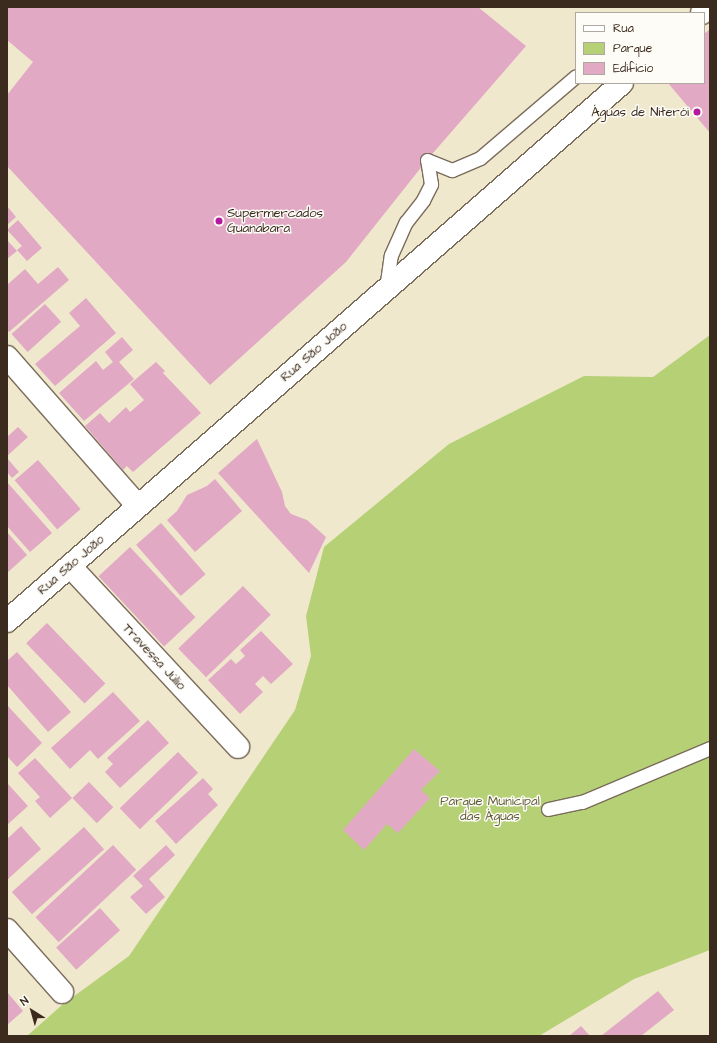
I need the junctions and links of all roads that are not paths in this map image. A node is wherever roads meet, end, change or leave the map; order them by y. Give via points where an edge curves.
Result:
1 (575, 77) edge
2 (621, 84) edge
3 (386, 289) junction
4 (7, 357) edge
5 (138, 506) junction
6 (70, 566) junction
7 (7, 621) edge
8 (238, 747) dead end
9 (710, 748) edge
10 (548, 809) dead end
11 (7, 930) edge
12 (62, 992) dead end

1 - 3 lane via 480,158 452,170 428,160 431,184 423,200 406,222 391,254
2 - 3 street, Rua São João
3 - 5 street, Rua São João
4 - 5 street
5 - 6 street, Rua São João
6 - 7 street, Rua São João
6 - 8 street, Travessa Júlio
9 - 10 lane via 582,802
11 - 12 street

